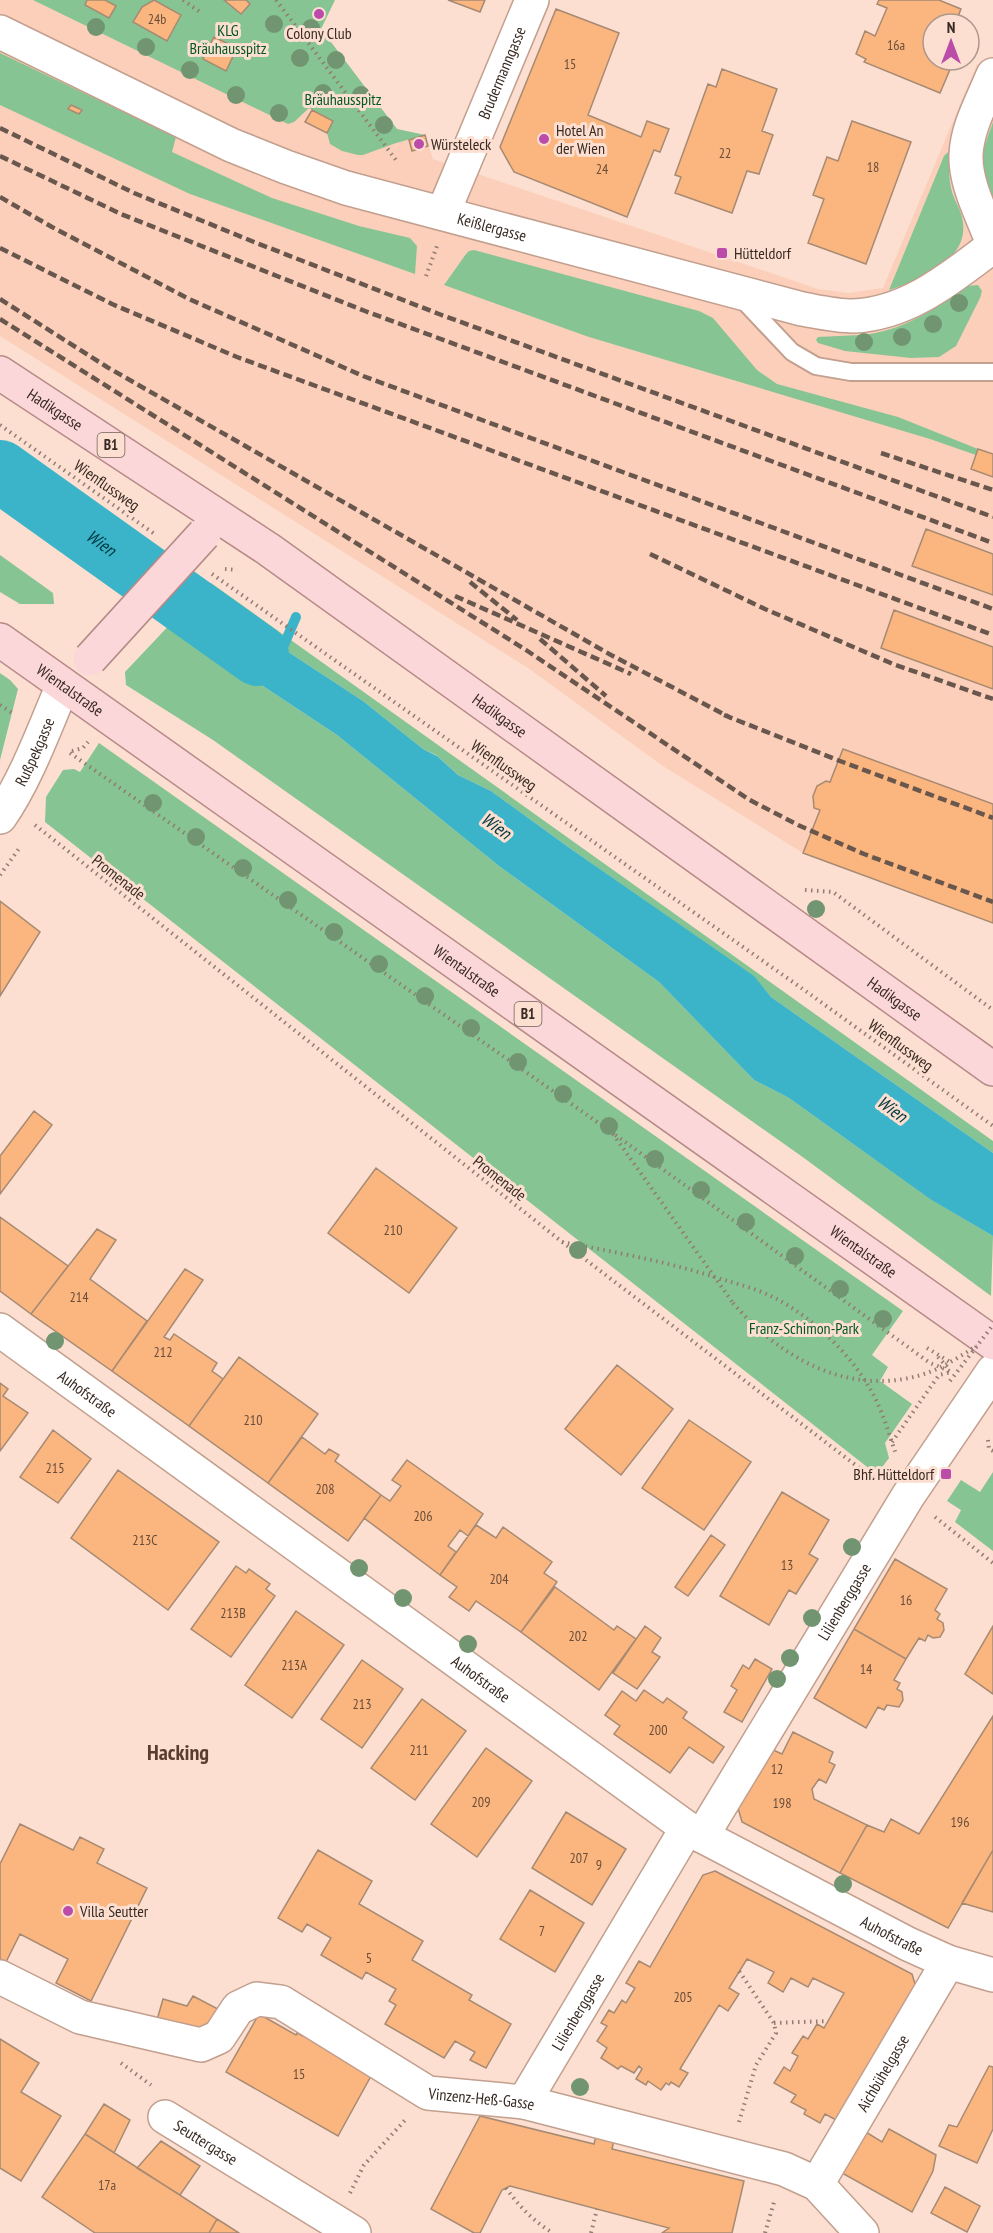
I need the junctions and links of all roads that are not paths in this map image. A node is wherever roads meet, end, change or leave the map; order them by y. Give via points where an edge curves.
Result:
1 (532, 0) edge
2 (0, 32) edge
3 (993, 75) edge
4 (442, 225) junction
5 (993, 245) edge
6 (733, 290) junction
7 (993, 372) edge
8 (0, 373) edge
9 (212, 525) junction
10 (0, 640) edge
11 (63, 685) junction
12 (4, 811) edge
13 (993, 1069) edge
14 (0, 1330) edge
15 (978, 1366) edge
16 (694, 1832) junction
17 (948, 1962) junction
18 (993, 1975) edge
19 (0, 1977) edge
20 (524, 2102) junction
21 (165, 2117) road end
22 (817, 2184) junction
23 (354, 2233) edge
24 (862, 2233) edge

1 - 4 street, Brudermanngasse
2 - 4 street, Keißlergasse via 259,157
3 - 5 street via 966,153 972,188
4 - 6 street, Keißlergasse
5 - 6 street, Keißlergasse via 924,295 875,314 832,315
6 - 7 lane via 792,352 816,366 851,372
8 - 9 main road, Hadikgasse / B1
9 - 11 main road, bridge
9 - 13 main road, Hadikgasse / B1
10 - 11 main road, Wientalstraße / B1
11 - 12 street, Rußpekgasse
11 - 15 main road, Wientalstraße / B1
14 - 16 street, Auhofstraße
15 - 16 street, Lilienberggasse via 908,1496
16 - 17 street, Auhofstraße
16 - 20 street, Lilienberggasse
17 - 18 street, Auhofstraße
17 - 22 street, Aichbühelgasse
19 - 20 street, Vinzenz-Heß-Gasse via 80,2017 201,2044 219,2037 238,2008 257,1999 281,2002 428,2093
20 - 22 street, Vinzenz-Heß-Gasse via 784,2169
21 - 23 street, Seuttergasse
22 - 24 street, Vinzenz-Heß-Gasse

